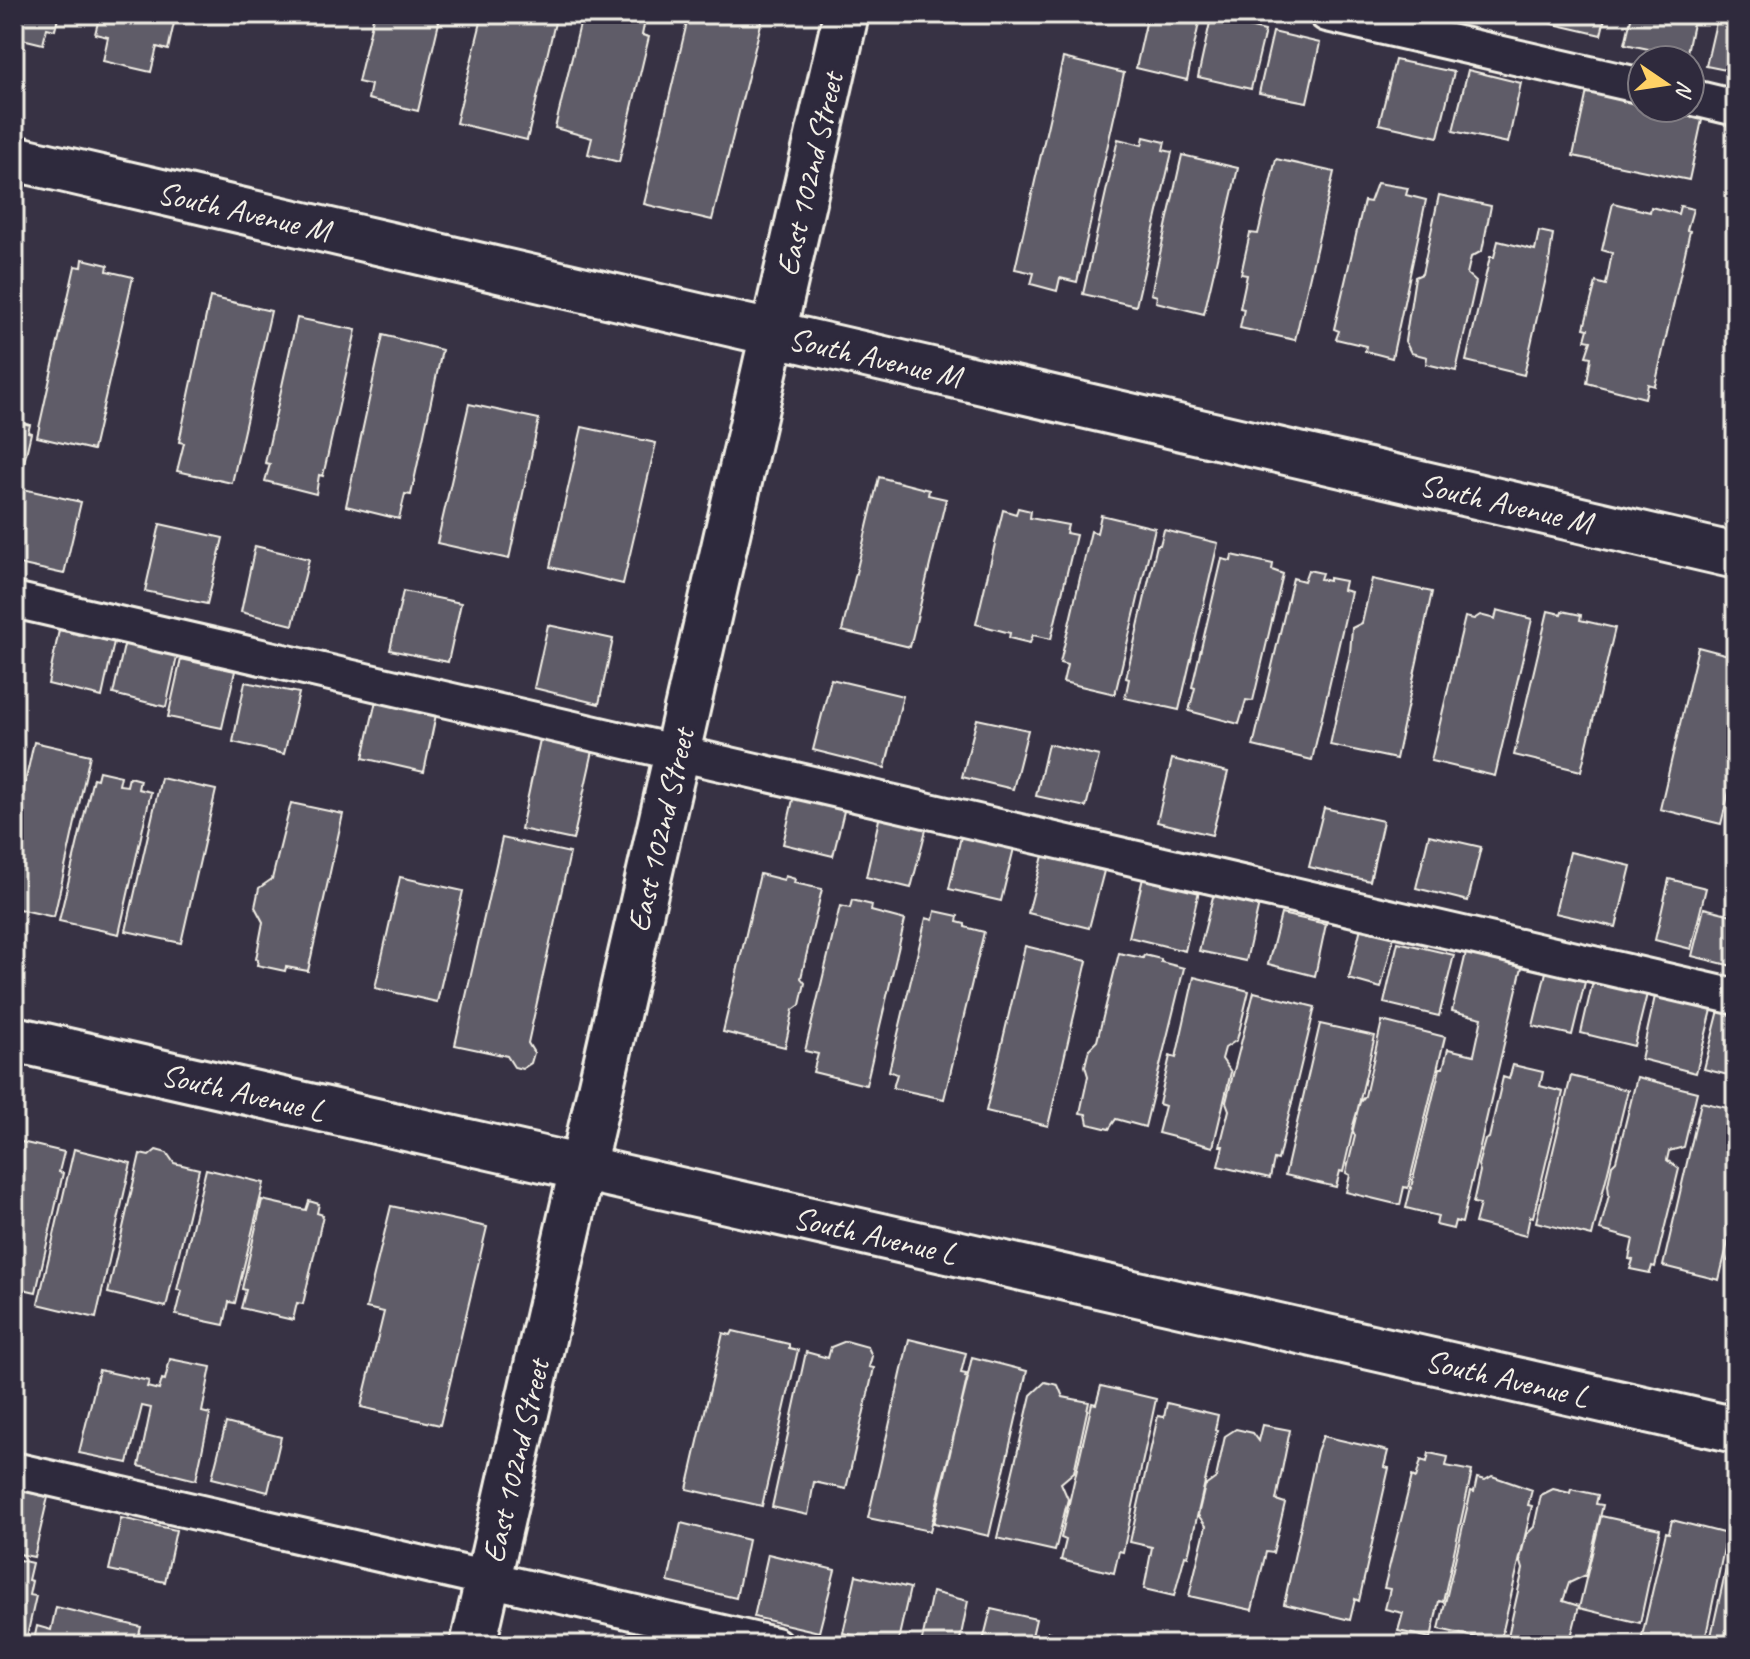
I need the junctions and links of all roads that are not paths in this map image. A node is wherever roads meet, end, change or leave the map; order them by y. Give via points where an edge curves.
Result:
1 (846, 14) edge
2 (1327, 14) edge
3 (1626, 82) edge
4 (1706, 101) edge
5 (1736, 108) edge
6 (14, 158) edge
7 (773, 333) junction
8 (1736, 556) edge
9 (14, 600) edge
10 (677, 753) junction
11 (1736, 997) edge
12 (14, 1039) edge
13 (582, 1169) junction
14 (1736, 1430) edge
15 (14, 1470) edge
16 (488, 1578) junction
17 (473, 1645) edge
18 (775, 1645) edge

1 - 7 street, East 102nd Street
2 - 3 lane
4 - 5 lane
6 - 7 street, South Avenue M
7 - 8 street, South Avenue M
7 - 10 street, East 102nd Street
9 - 10 lane
10 - 11 lane
10 - 13 street, East 102nd Street
12 - 13 street, South Avenue L
13 - 14 street, South Avenue L
13 - 16 street, East 102nd Street
15 - 16 lane
16 - 17 street, East 102nd Street
16 - 18 lane

